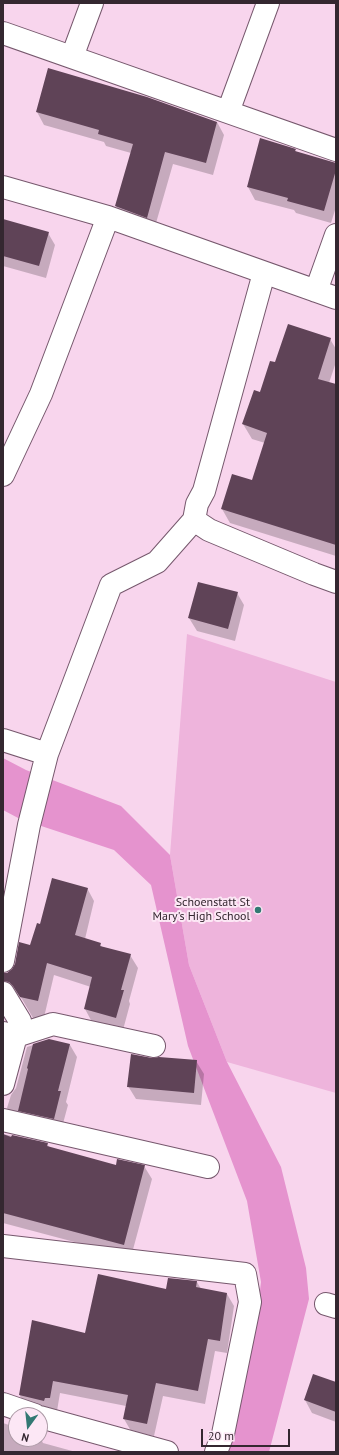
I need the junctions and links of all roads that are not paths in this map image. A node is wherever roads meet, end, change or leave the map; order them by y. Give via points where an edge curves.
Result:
1 (92, 3) edge
2 (268, 3) edge
3 (3, 32) edge
4 (72, 57) junction
5 (228, 112) junction
6 (336, 150) edge
7 (3, 187) edge
8 (108, 217) junction
9 (336, 235) edge
10 (264, 273) junction
11 (326, 295) edge
12 (3, 475) edge
13 (194, 520) junction
14 (336, 582) edge
15 (3, 740) edge
16 (47, 754) junction
17 (3, 961) edge
18 (3, 993) edge
19 (9, 1035) edge
20 (154, 1046) dead end
21 (3, 1084) edge
22 (3, 1120) edge
23 (208, 1167) dead end
24 (3, 1246) edge
25 (48, 1419) edge
26 (167, 1452) edge
27 (216, 1452) edge

1 - 4 street
2 - 5 street
3 - 4 street
4 - 5 street
5 - 6 street
7 - 8 street
8 - 10 street
8 - 12 street via 41,394
9 - 11 street
10 - 11 street
10 - 13 street
13 - 14 street via 209,530
13 - 16 street via 157,562 111,584
15 - 16 street
16 - 17 street
18 - 19 street via 20,1021
19 - 20 street via 53,1024
19 - 21 street
22 - 23 street
24 - 27 street via 245,1274 250,1302 223,1434
25 - 26 street

